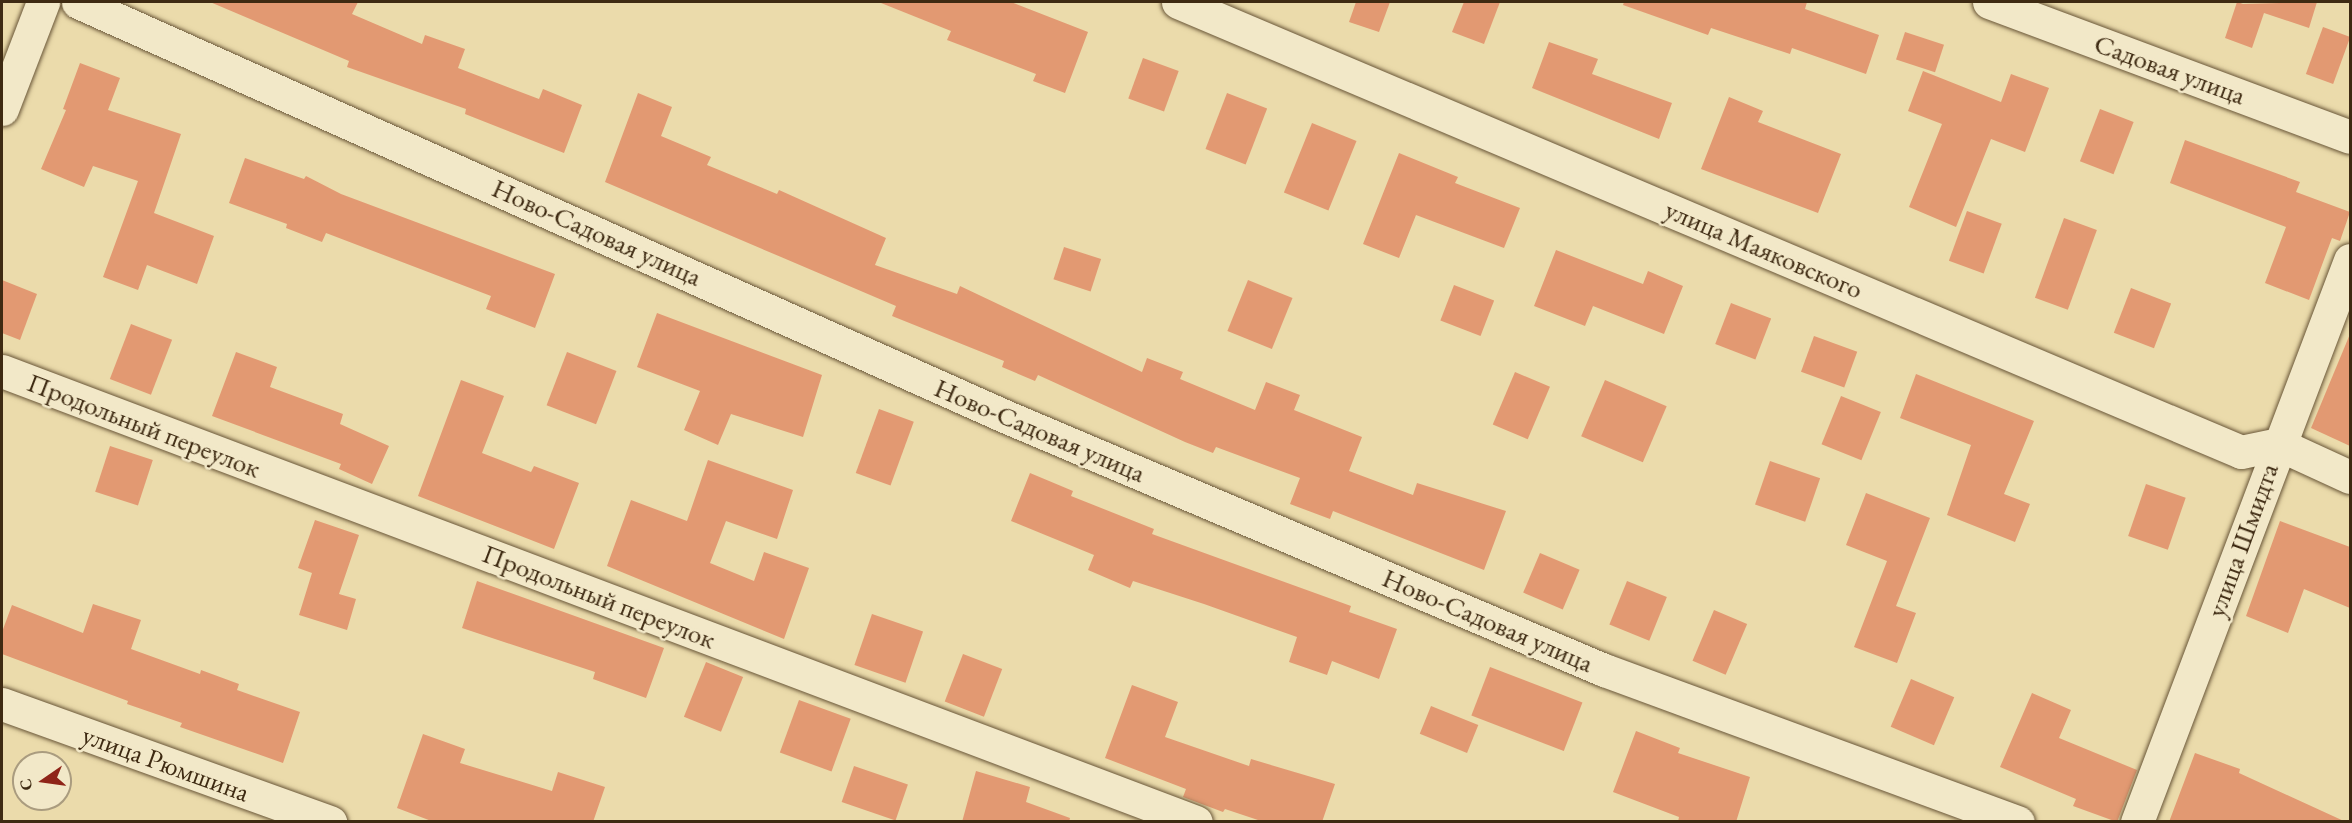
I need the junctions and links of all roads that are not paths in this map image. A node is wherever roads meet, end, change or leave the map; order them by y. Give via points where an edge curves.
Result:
1 (43, 2) edge
2 (78, 2) edge
3 (1178, 2) edge
4 (1989, 2) edge
5 (2, 109) edge
6 (2350, 136) edge
7 (2350, 260) edge
8 (2, 372) edge
9 (2278, 444) junction
10 (2350, 477) edge
11 (2, 704) edge
12 (330, 822) edge
13 (1196, 822) edge
14 (2018, 822) edge
15 (2137, 822) edge

1 - 5 street
2 - 14 street, Ново-Садовая улица via 1002,415 1593,665
3 - 9 street, улица Маяковского via 2241,452
4 - 6 street, Садовая улица
7 - 9 street, улица Шмидта
8 - 13 street, Продольный переулок
9 - 10 street
9 - 15 street, улица Шмидта
11 - 12 street, улица Рюмшина

